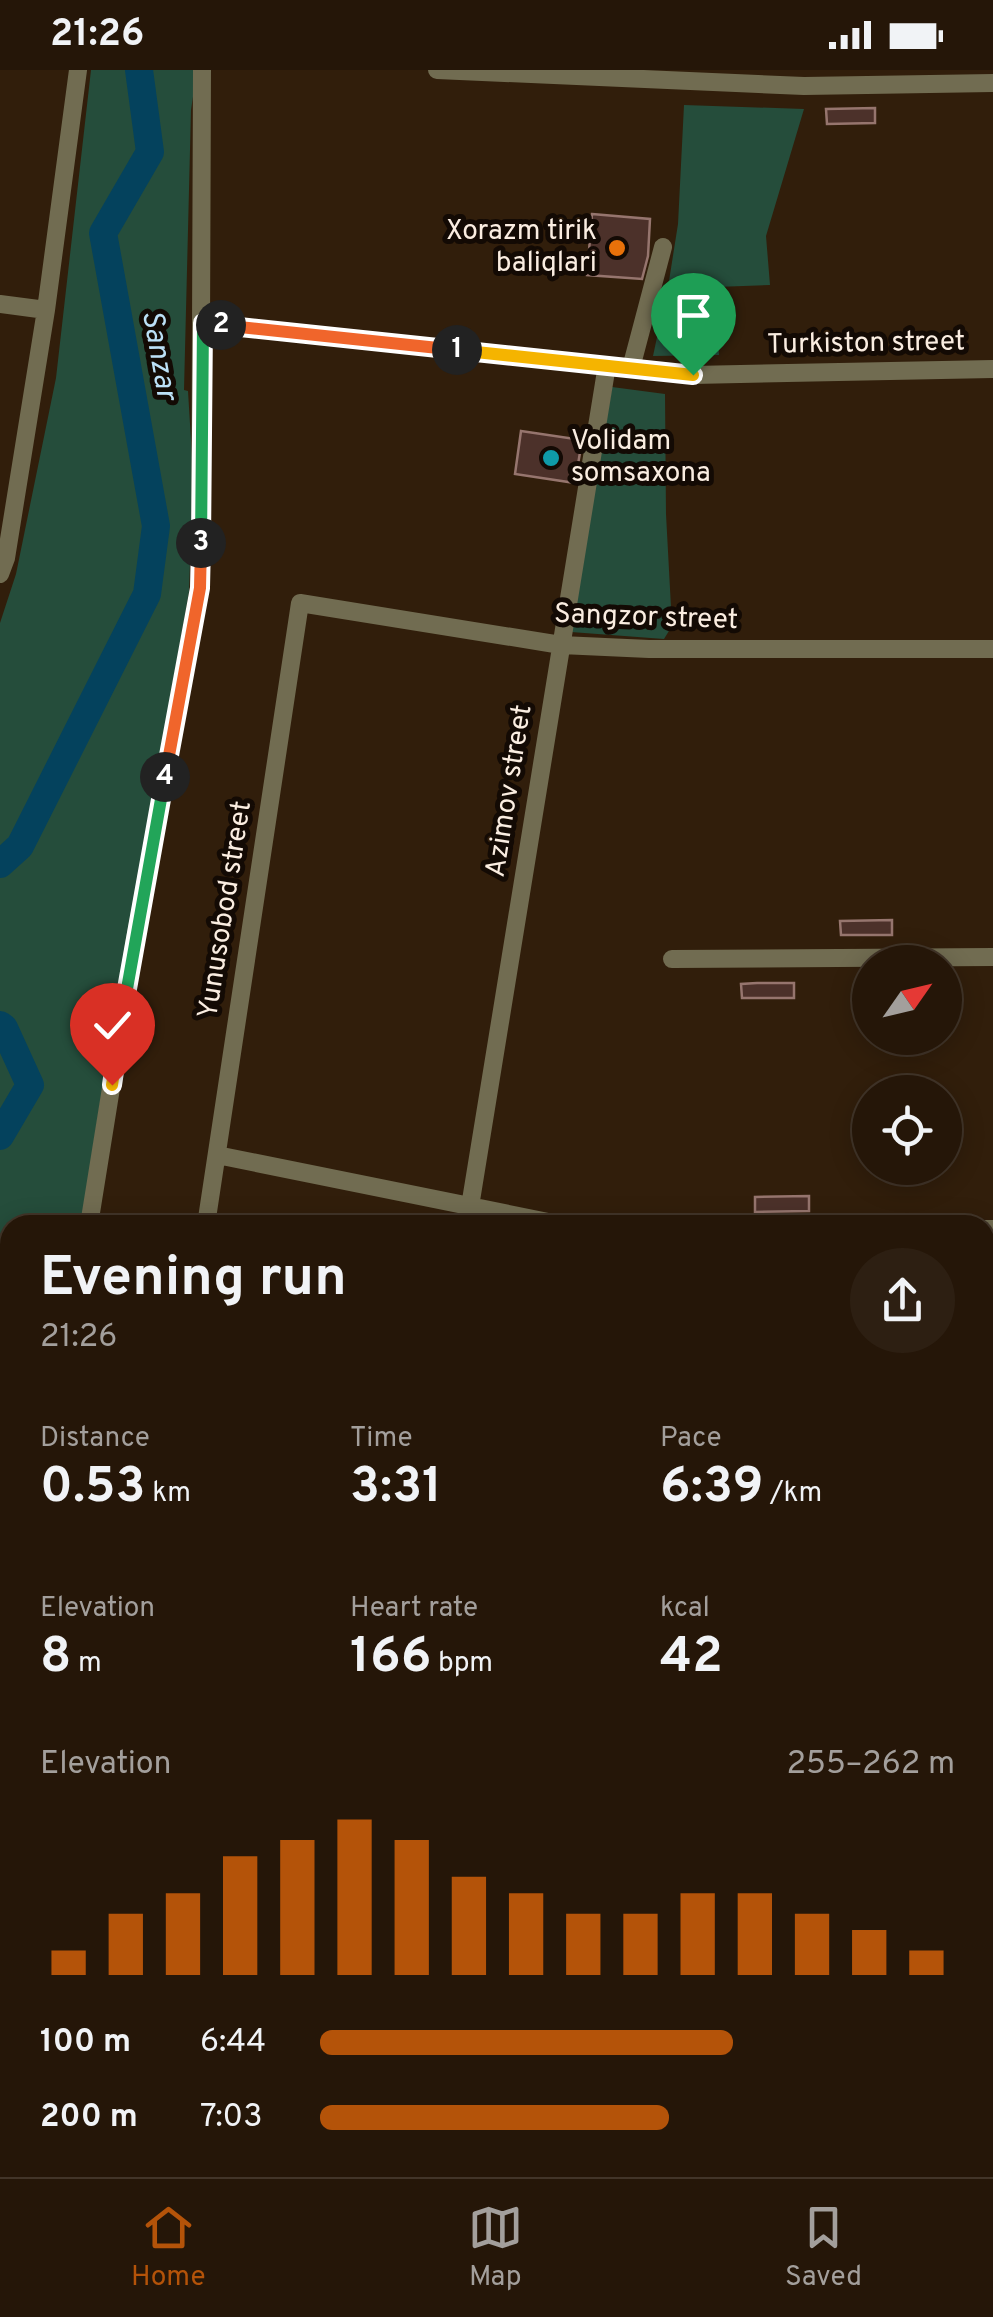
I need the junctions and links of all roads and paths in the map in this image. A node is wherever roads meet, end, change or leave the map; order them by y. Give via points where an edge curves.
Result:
1 (78, 70) edge
2 (202, 70) edge
3 (437, 70) edge
4 (993, 83) edge
5 (663, 247) dead end
6 (0, 304) edge
7 (46, 310) junction
8 (203, 323) junction
9 (607, 366) junction
10 (631, 368) junction
11 (993, 368) edge
12 (0, 574) edge
13 (300, 603) joint
14 (561, 645) junction
15 (993, 649) edge
16 (993, 958) edge
17 (672, 959) dead end
18 (217, 1154) junction
19 (91, 1215) edge
20 (208, 1215) edge
21 (465, 1215) edge
22 (469, 1215) edge

1 - 7 street
2 - 8 street
3 - 4 street via 804,86
5 - 10 street
6 - 7 street
7 - 12 street
8 - 9 street, Turkiston street
8 - 19 street via 200,588
9 - 10 street, Turkiston street
9 - 14 street, Azimov street
10 - 11 street, Turkiston street via 693,375
13 - 14 street, Sangzor street
13 - 18 street, Yunusobod street
14 - 15 street, Sangzor street
14 - 22 street, Azimov street
16 - 17 street
18 - 20 street, Yunusobod street
18 - 21 street

